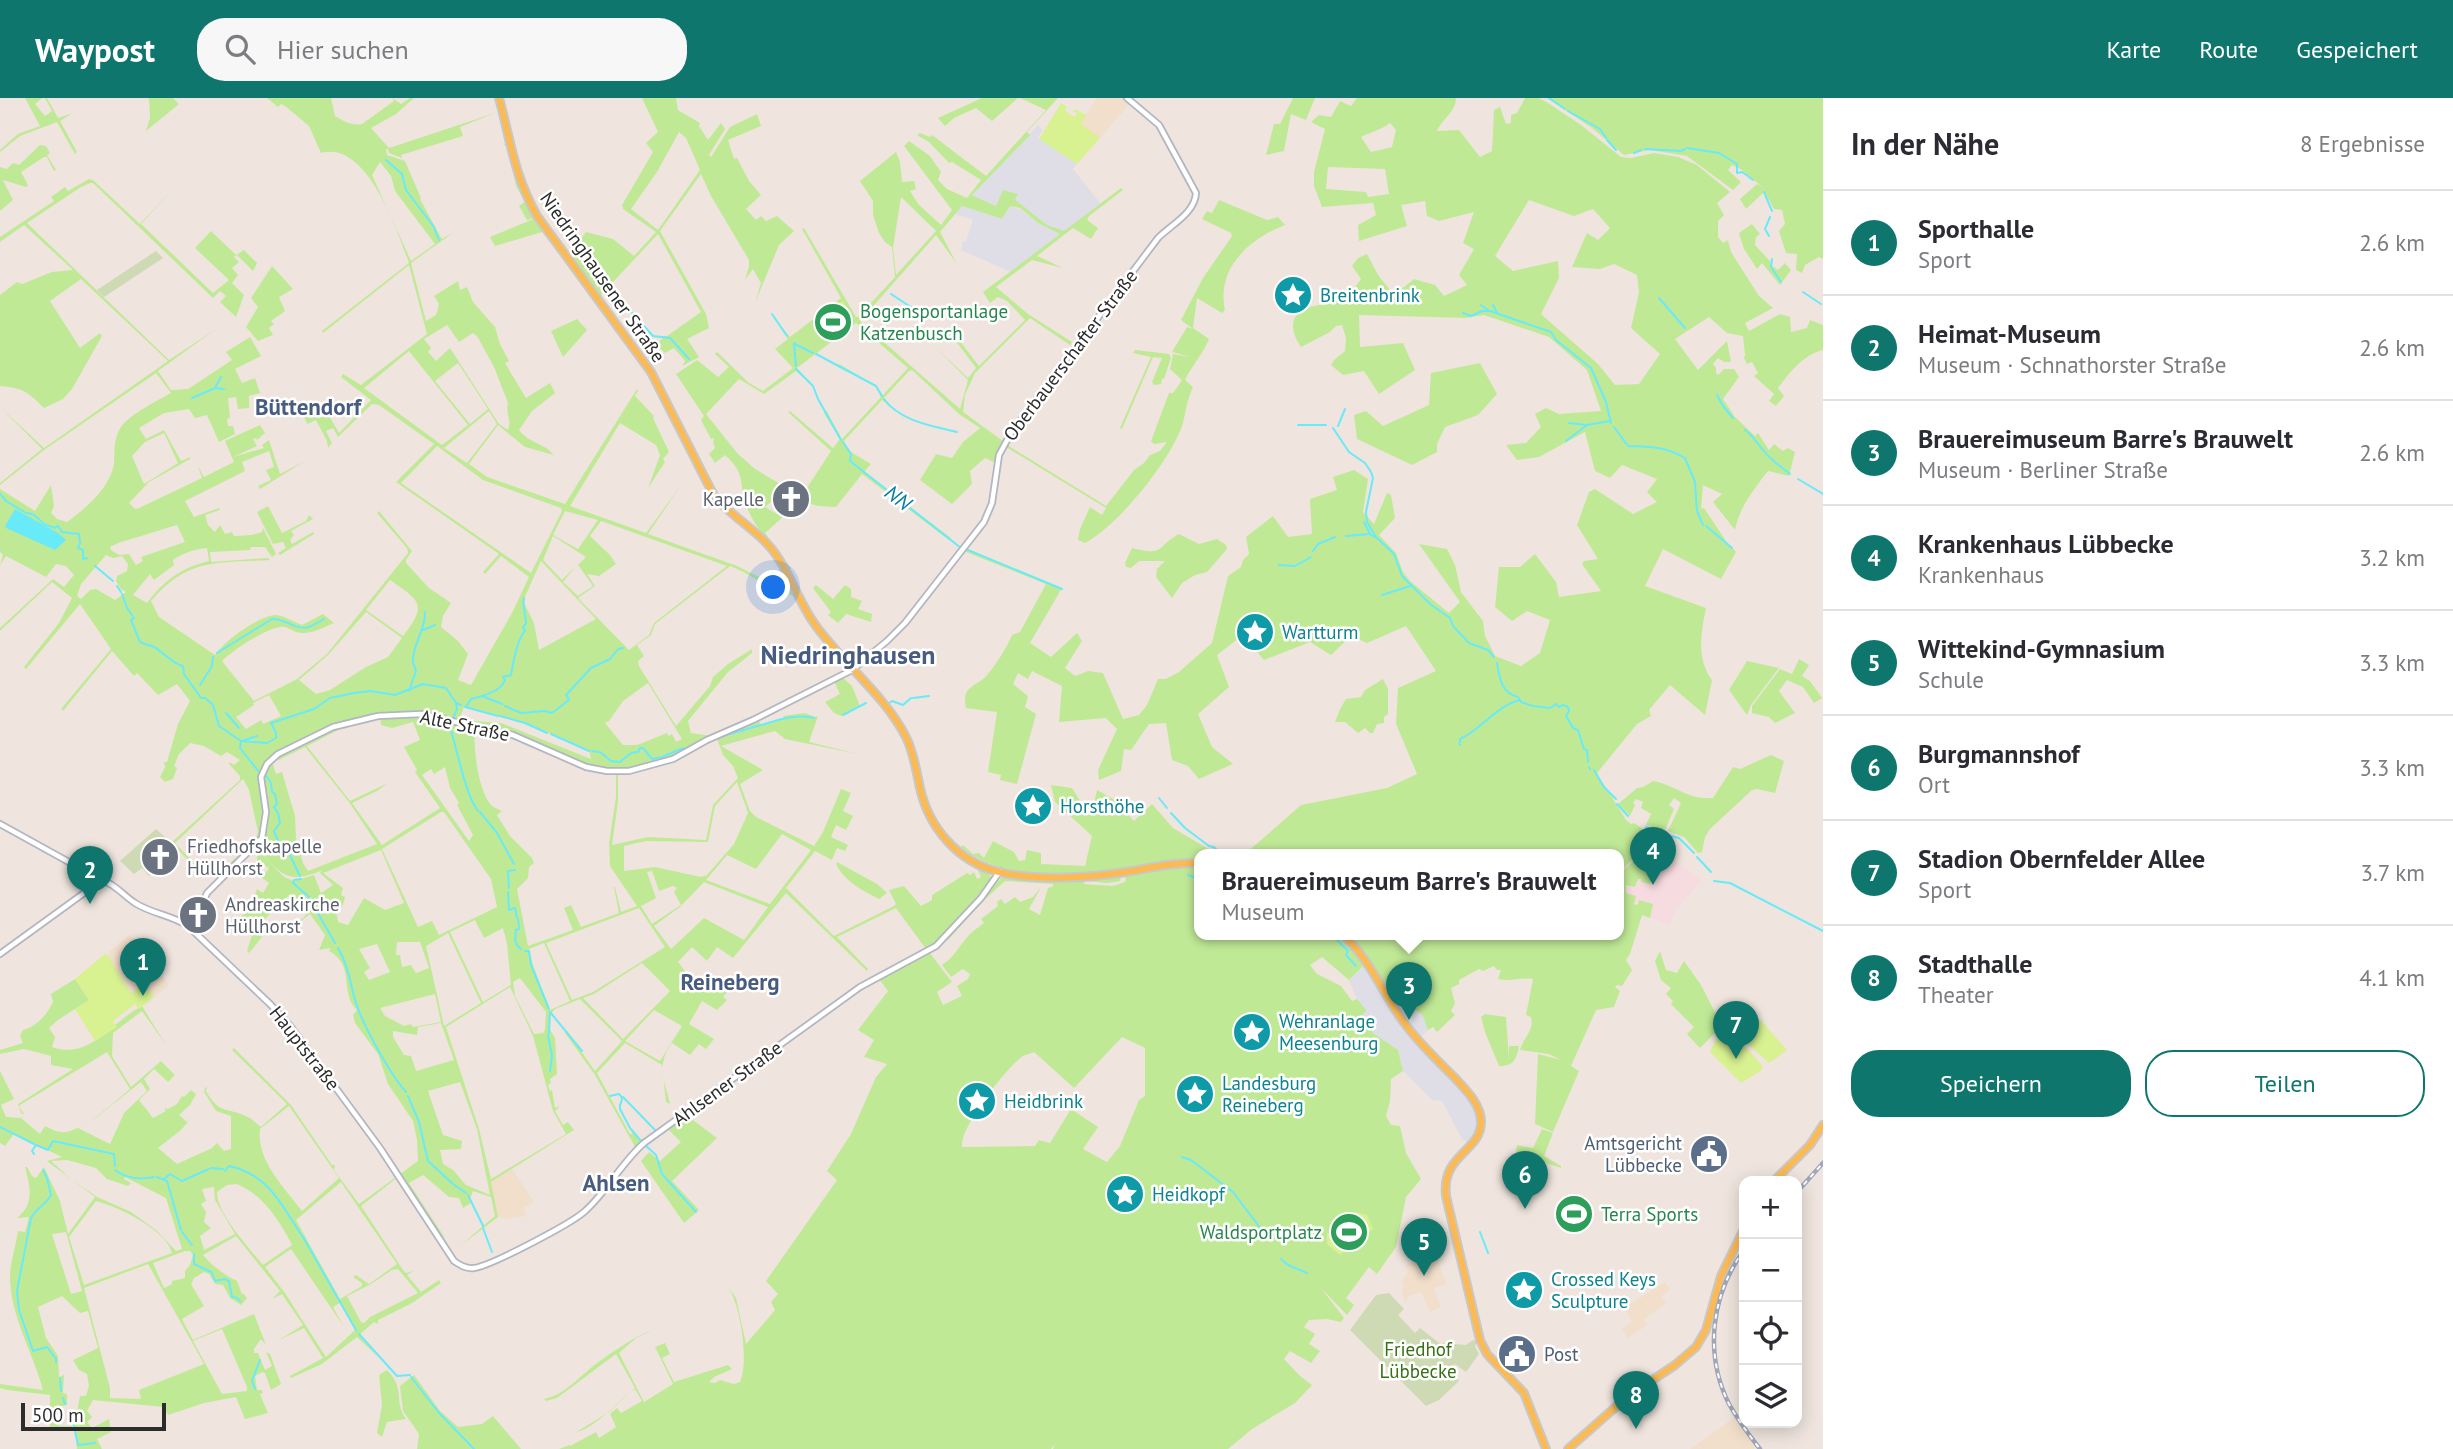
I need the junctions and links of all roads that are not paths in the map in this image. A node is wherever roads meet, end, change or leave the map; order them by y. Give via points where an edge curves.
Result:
1 (499, 98) edge
2 (1127, 98) edge
3 (849, 669) junction
4 (926, 806) junction
5 (0, 824) edge
6 (1194, 863) edge
7 (997, 875) junction
8 (1029, 875) junction
9 (99, 880) junction
10 (193, 929) junction
11 (1348, 940) edge
12 (0, 954) edge
13 (1823, 1125) edge
14 (1779, 1176) edge
15 (1739, 1238) edge
16 (460, 1266) joint
17 (1546, 1448) edge
18 (1568, 1449) edge

1 - 3 main road, Niedringhausener Straße via 519,181 537,216 648,367 708,488 777,556 806,612
2 - 3 main road, Oberbauerschafter Straße via 1159,125 1196,198 1179,221 1158,238 1003,444 984,522 914,613 887,641
3 - 4 main road via 904,734
3 - 10 main road, Alte Straße via 673,759 629,771 586,767 513,734 421,714 378,716 333,727 267,764 261,777 266,812 262,838 207,893 205,915
4 - 7 main road via 954,844
4 - 7 main road via 948,842
5 - 9 main road, Hauptstraße
6 - 8 main road via 1112,874
7 - 8 main road
7 - 8 main road
7 - 16 main road, Ahlsener Straße via 936,946 860,987 644,1143 579,1216 481,1266
9 - 10 main road, Hauptstraße via 137,905
9 - 12 main road
10 - 16 main road, Hauptstraße via 291,1027
11 - 17 main road via 1368,962 1406,1026 1466,1090 1480,1112 1479,1133 1454,1161 1446,1191 1480,1340 1487,1354 1524,1393
13 - 14 main road
15 - 18 main road via 1699,1342

